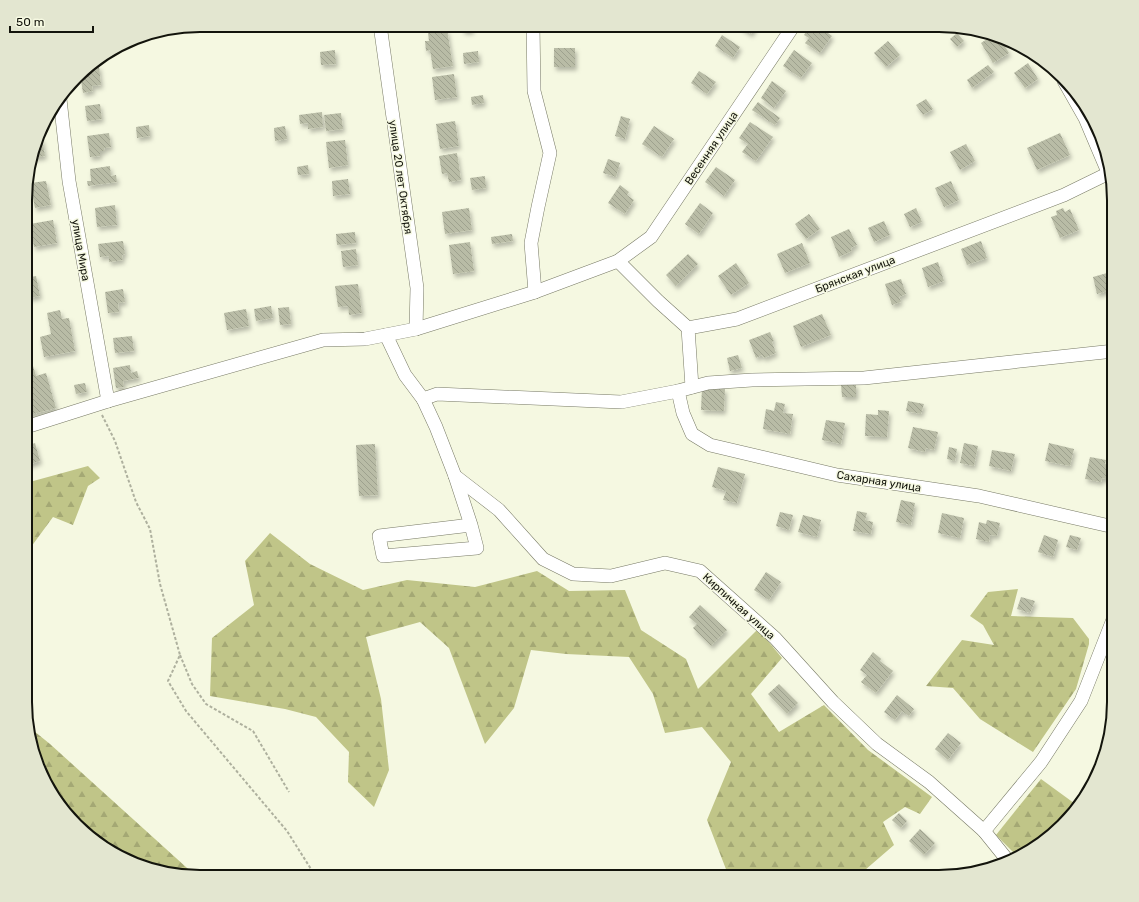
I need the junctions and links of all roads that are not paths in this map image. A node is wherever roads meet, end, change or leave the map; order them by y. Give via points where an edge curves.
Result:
1 (381, 32) edge
2 (533, 32) edge
3 (789, 32) edge
4 (1077, 103) edge
5 (61, 105) edge
6 (1100, 154) edge
7 (1106, 176) edge
8 (618, 261) junction
9 (536, 292) junction
10 (688, 328) junction
11 (416, 329) junction
12 (386, 335) junction
13 (1107, 352) edge
14 (692, 387) junction
15 (678, 391) junction
16 (423, 399) junction
17 (102, 403) junction
18 (32, 425) edge
19 (455, 476) junction
20 (471, 525) junction
21 (1107, 525) edge
22 (1107, 635) edge
23 (984, 831) junction
24 (1005, 857) edge

1 - 11 street, улица 20 лет Октября via 417,288
2 - 9 street via 534,91 550,153 531,243
3 - 8 street, Весенняя улица via 651,237
4 - 6 street
5 - 17 street, улица Мира via 69,182
7 - 10 street, Брянская улица via 1064,195 737,319
8 - 9 street, Весенняя улица
8 - 10 street
9 - 11 street, Весенняя улица
10 - 14 street
11 - 12 street, Весенняя улица
12 - 16 street via 405,375
12 - 17 street, Весенняя улица via 365,339 323,340
13 - 14 street via 864,378 752,380 708,383
14 - 15 street
15 - 16 street via 621,402 437,394
15 - 21 street, Сахарная улица via 683,413 692,434 710,445 837,475 979,496
16 - 19 street
17 - 18 street, Весенняя улица
19 - 20 street
19 - 23 street, Кирпичная улица via 499,510 543,559 573,574 611,576 665,563 700,571 775,638 833,702 877,744 929,782
20 - 20 street via 379,536 383,556 477,548
22 - 23 street via 1081,701 1041,762
23 - 24 street, Кирпичная улица

